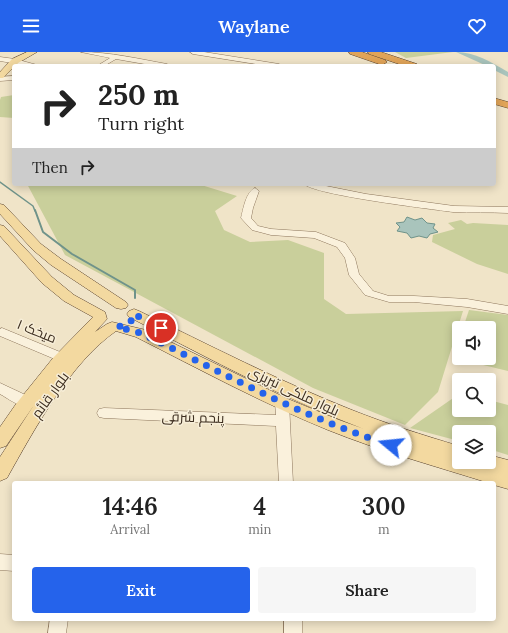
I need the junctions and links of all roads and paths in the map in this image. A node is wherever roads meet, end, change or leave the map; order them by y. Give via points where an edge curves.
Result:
1 (27, 52) edge
2 (33, 52) edge
3 (84, 52) edge
4 (194, 52) edge
5 (238, 52) edge
6 (345, 52) edge
7 (353, 52) edge
8 (363, 52) edge
9 (372, 52) edge
10 (116, 56) edge
11 (230, 58) junction
12 (0, 59) edge
13 (13, 61) junction
14 (224, 62) dead end
15 (28, 64) edge
16 (103, 64) edge
17 (108, 64) edge
18 (157, 64) edge
19 (267, 64) edge
20 (379, 64) edge
21 (387, 64) edge
22 (398, 64) edge
23 (408, 64) edge
24 (2, 72) edge
25 (12, 77) edge
26 (12, 78) edge
27 (0, 79) edge
28 (496, 92) edge
29 (496, 95) edge
30 (508, 95) edge
31 (508, 98) edge
32 (496, 99) edge
33 (496, 102) edge
34 (508, 102) edge
35 (508, 105) edge
36 (314, 186) edge
37 (255, 191) dead end
38 (0, 207) edge
39 (508, 210) edge
40 (0, 229) edge
41 (84, 280) junction
42 (64, 294) junction
43 (128, 309) junction
44 (508, 310) edge
45 (107, 322) junction
46 (2, 332) dead end
47 (61, 357) junction
48 (0, 388) edge
49 (27, 402) junction
50 (282, 403) junction
51 (104, 414) dead end
52 (283, 421) junction
53 (0, 441) edge
54 (452, 451) edge
55 (496, 464) edge
56 (508, 468) edge
57 (0, 473) edge
58 (286, 481) edge
59 (508, 481) edge
60 (0, 562) edge
61 (12, 563) edge
62 (59, 621) edge
63 (293, 621) edge
64 (57, 633) edge
65 (293, 633) edge

1 - 13 main road
2 - 13 main road
3 - 10 street
4 - 11 street
5 - 11 street
6 - 20 highway
7 - 21 highway
8 - 22 highway
9 - 23 highway
10 - 16 street
10 - 17 street
10 - 18 street
11 - 14 street
11 - 19 street
12 - 13 street
13 - 15 street
13 - 24 main road
24 - 25 street
26 - 27 street
28 - 30 highway
29 - 31 highway
32 - 34 highway
33 - 35 highway
36 - 39 street via 366,197 454,209
37 - 44 street via 246,218 256,228 316,236 342,245 350,258 354,275 369,294 389,299 468,302
38 - 41 main road, بلوار ملکى تبریزى via 37,247
40 - 42 main road, بلوار ملکى تبریزى via 47,280
41 - 42 main road via 82,289 76,293
41 - 43 main road, بلوار ملکى تبریزى
42 - 45 main road, بلوار ملکى تبریزى
43 - 45 main road via 106,309
43 - 45 main road via 132,321 123,326
43 - 54 main road, بلوار ملکى تبریزى via 311,400 402,435
45 - 47 main road, بلوار قائم
45 - 50 main road, بلوار ملکى تبریزى via 141,333
45 - 57 main road, بلوار قائم via 45,400
46 - 47 street, میخک ۱
47 - 49 main road, بلوار قائم
48 - 49 street
49 - 53 main road, بلوار قائم
50 - 52 street
50 - 59 main road, بلوار ملکى تبریزى via 362,436
51 - 52 street, پنجم شرقی
52 - 58 street
55 - 56 main road
60 - 61 street
62 - 64 street
63 - 65 street

